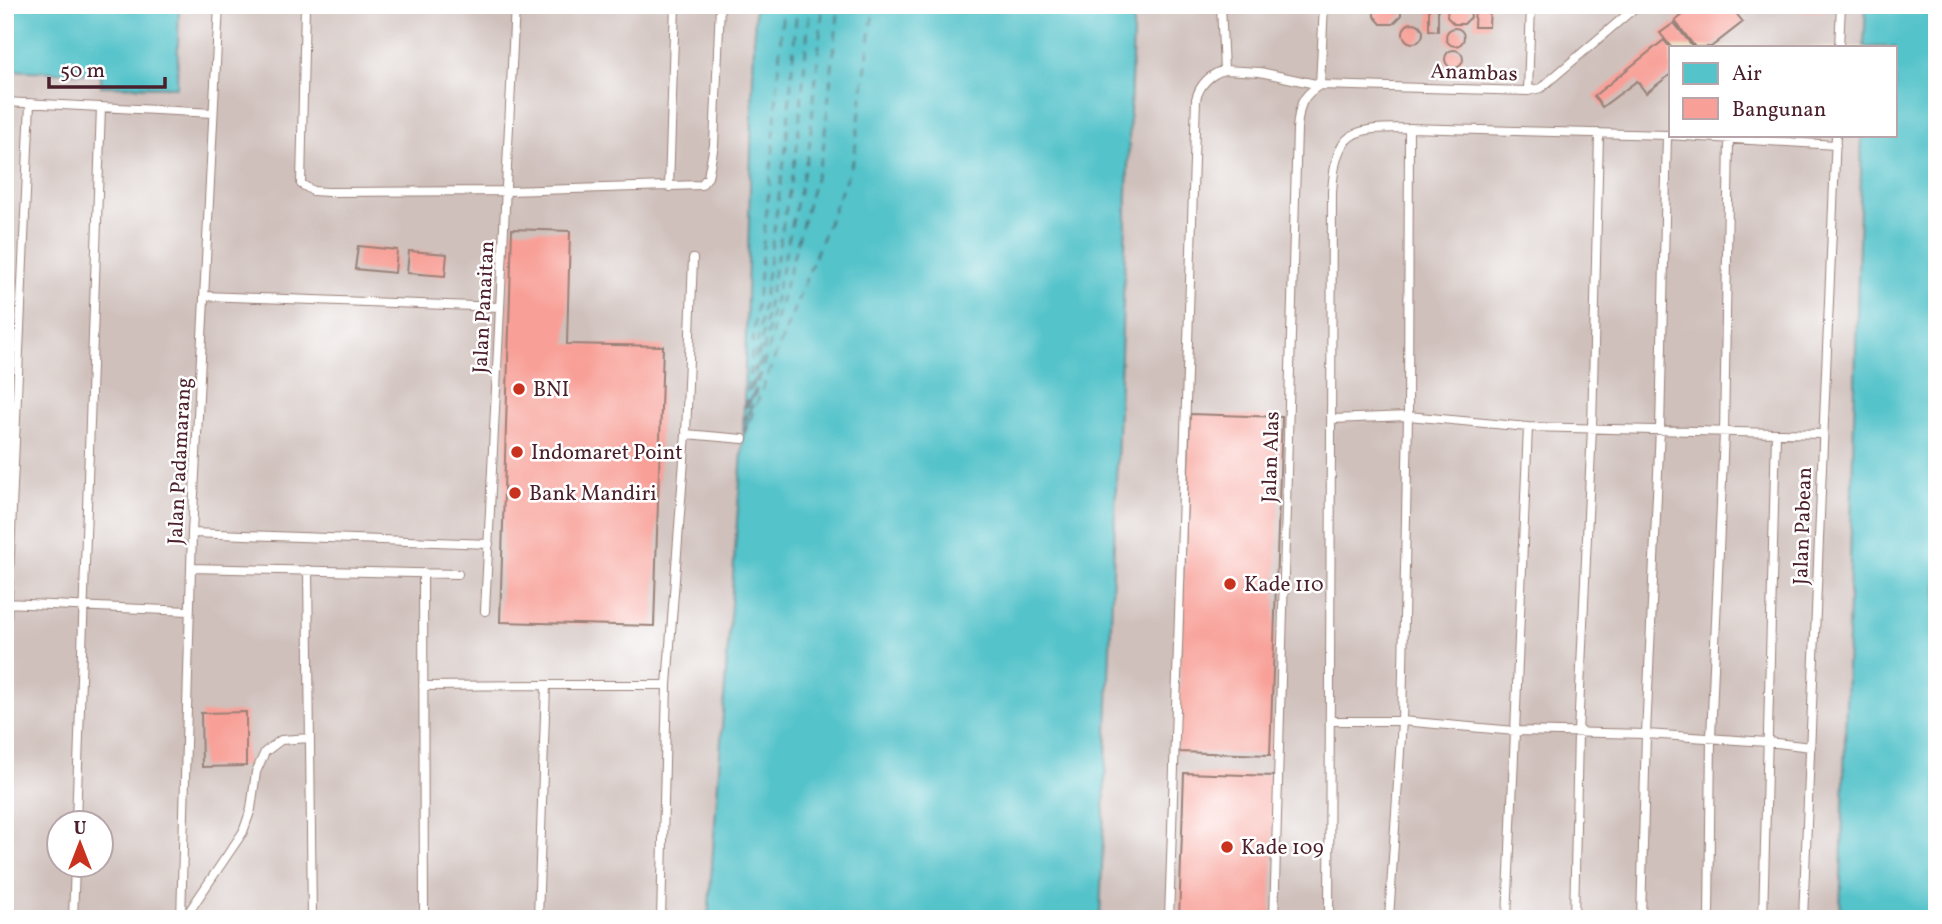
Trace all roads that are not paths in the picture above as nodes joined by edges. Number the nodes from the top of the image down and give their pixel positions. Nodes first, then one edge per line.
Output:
1 (219, 5) edge
2 (305, 5) edge
3 (515, 5) edge
4 (676, 5) edge
5 (720, 5) edge
6 (1221, 5) edge
7 (1324, 5) edge
8 (1531, 5) edge
9 (1638, 5) edge
10 (1841, 5) edge
11 (1839, 46) edge
12 (1224, 70) junction
13 (1320, 85) junction
14 (1528, 91) junction
15 (5, 102) edge
16 (30, 103) junction
17 (101, 107) junction
18 (214, 113) junction
19 (1409, 128) junction
20 (1599, 134) junction
21 (1667, 135) joint
22 (1682, 136) edge
23 (1836, 136) edge
24 (1729, 139) junction
25 (1836, 145) junction
26 (669, 187) junction
27 (508, 191) junction
28 (692, 259) dead end
29 (204, 296) junction
30 (500, 307) junction
31 (1408, 416) junction
32 (1332, 419) junction
33 (1528, 427) junction
34 (1592, 428) junction
35 (1660, 429) junction
36 (686, 433) junction
37 (1724, 433) junction
38 (1776, 433) junction
39 (1822, 434) junction
40 (743, 439) dead end
41 (192, 533) junction
42 (489, 544) junction
43 (191, 568) junction
44 (308, 570) junction
45 (423, 573) junction
46 (458, 575) dead end
47 (7, 603) edge
48 (84, 607) junction
49 (189, 611) junction
50 (485, 611) dead end
51 (5, 666) edge
52 (546, 685) junction
53 (667, 685) junction
54 (423, 686) junction
55 (1331, 721) junction
56 (1402, 721) junction
57 (1515, 731) junction
58 (1578, 733) junction
59 (1646, 734) junction
60 (310, 738) junction
61 (1711, 738) junction
62 (1767, 741) junction
63 (1811, 747) junction
64 (77, 808) edge
65 (74, 878) edge
66 (73, 919) edge
67 (183, 919) edge
68 (312, 919) edge
69 (424, 919) edge
70 (538, 919) edge
71 (661, 919) edge
72 (1169, 919) edge
73 (1274, 919) edge
74 (1329, 919) edge
75 (1389, 919) edge
76 (1507, 919) edge
77 (1574, 919) edge
78 (1641, 919) edge
79 (1709, 919) edge
80 (1763, 919) edge
81 (1803, 919) edge

1 - 18 lane, Jalan Padamarang
2 - 27 lane
3 - 27 lane, Jalan Panaitan
4 - 26 lane
5 - 26 lane
6 - 12 lane
7 - 13 lane
8 - 14 lane
9 - 14 lane, Anambas
10 - 11 lane
12 - 13 lane, Anambas
12 - 72 lane
13 - 14 lane, Anambas
13 - 73 lane, Jalan Alas
15 - 16 lane
16 - 17 lane
16 - 47 lane
17 - 18 lane
17 - 48 lane
18 - 29 lane, Jalan Padamarang
19 - 20 lane
19 - 31 lane
19 - 32 lane
20 - 21 lane
20 - 34 lane
21 - 35 lane
22 - 24 lane
23 - 25 lane, Jalan Pabean
24 - 25 lane
24 - 37 lane
25 - 39 lane, Jalan Pabean
26 - 27 lane
27 - 30 lane, Jalan Panaitan
28 - 36 lane
29 - 30 lane
29 - 41 lane, Jalan Padamarang
30 - 42 lane, Jalan Panaitan
31 - 32 lane
31 - 33 lane
31 - 56 lane
32 - 55 lane
33 - 34 lane
33 - 57 lane
34 - 35 lane
34 - 58 lane
35 - 37 lane
35 - 59 lane
36 - 40 lane
36 - 53 lane
37 - 38 lane
37 - 61 lane
38 - 39 lane
38 - 62 lane
39 - 63 lane, Jalan Pabean
41 - 42 lane
41 - 43 lane, Jalan Padamarang
42 - 50 lane, Jalan Panaitan
43 - 44 lane
43 - 49 lane, Jalan Padamarang
44 - 45 lane
44 - 60 lane
45 - 46 lane
45 - 54 lane
47 - 48 lane
47 - 51 lane
48 - 49 lane
48 - 64 lane
49 - 67 lane, Jalan Padamarang
52 - 53 lane
52 - 54 lane
52 - 70 lane
53 - 71 lane
54 - 69 lane
55 - 56 lane
55 - 74 lane
56 - 57 lane
56 - 75 lane
57 - 58 lane
57 - 76 lane
58 - 59 lane
58 - 77 lane
59 - 61 lane
59 - 78 lane
60 - 67 lane
60 - 68 lane
61 - 62 lane
61 - 79 lane
62 - 63 lane
62 - 80 lane
63 - 81 lane, Jalan Pabean
65 - 66 lane

